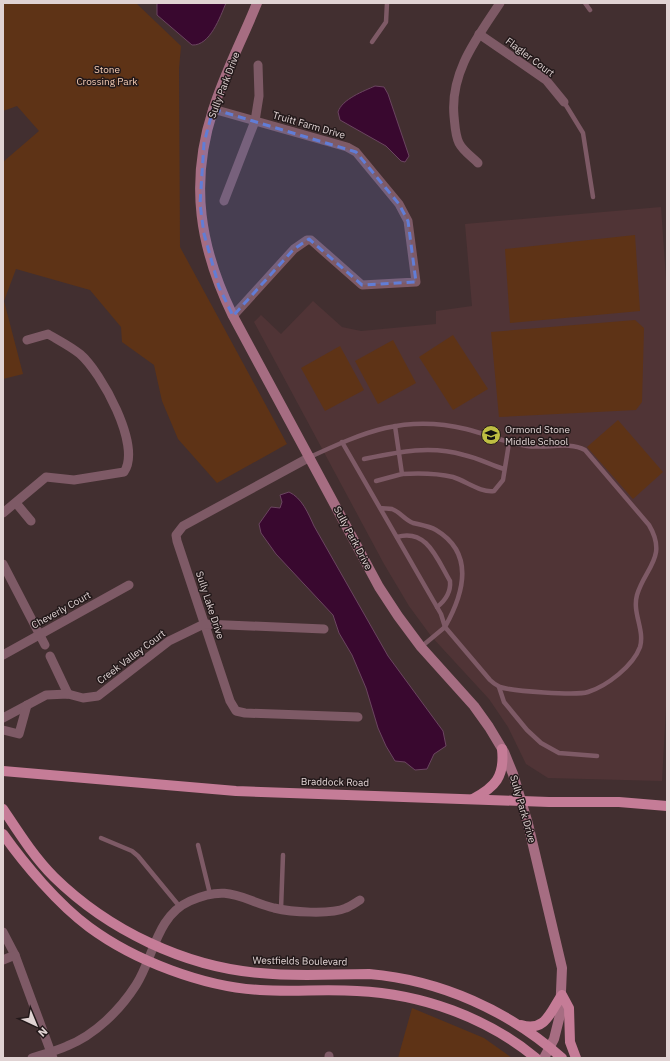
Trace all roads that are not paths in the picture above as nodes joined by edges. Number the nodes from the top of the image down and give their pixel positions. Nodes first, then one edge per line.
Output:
1 (257, 3) edge
2 (387, 3) edge
3 (500, 3) edge
4 (585, 3) edge
5 (590, 10) dead end
6 (479, 34) junction
7 (372, 42) dead end
8 (258, 65) dead end
9 (564, 102) joint
10 (213, 110) junction
11 (255, 121) junction
12 (478, 163) dead end
13 (593, 197) dead end
14 (224, 201) dead end
15 (233, 316) junction
16 (27, 340) dead end
17 (395, 426) junction
18 (342, 442) junction
19 (509, 444) junction
20 (399, 451) junction
21 (310, 457) junction
22 (364, 460) dead end
23 (504, 470) junction
24 (402, 474) junction
25 (376, 481) dead end
26 (16, 503) junction
27 (380, 508) junction
28 (3, 513) edge
29 (32, 522) dead end
30 (397, 537) junction
31 (3, 564) edge
32 (129, 585) dead end
33 (437, 607) junction
34 (204, 624) junction
35 (445, 627) junction
36 (324, 629) dead end
37 (39, 635) junction
38 (45, 646) dead end
39 (421, 647) junction
40 (3, 655) edge
41 (50, 656) dead end
42 (499, 686) junction
43 (68, 694) junction
44 (27, 705) junction
45 (358, 717) dead end
46 (3, 718) edge
47 (3, 730) edge
48 (502, 750) junction
49 (597, 756) dead end
50 (3, 771) edge
51 (473, 799) junction
52 (521, 801) junction
53 (667, 806) edge
54 (3, 809) edge
55 (3, 834) edge
56 (101, 838) dead end
57 (198, 845) dead end
58 (283, 855) dead end
59 (210, 894) junction
60 (360, 900) dead end
61 (180, 907) junction
62 (280, 909) junction
63 (3, 932) edge
64 (154, 944) junction
65 (15, 955) junction
66 (3, 960) edge
67 (147, 961) junction
68 (562, 995) junction
69 (518, 1025) junction
70 (550, 1048) junction
71 (52, 1055) edge
72 (32, 1058) edge
73 (536, 1058) edge
74 (544, 1058) edge
75 (562, 1058) edge
76 (576, 1058) edge

1 - 10 street, Sully Park Drive
2 - 7 lane
3 - 6 street
4 - 5 lane
6 - 9 street, Flagler Court
6 - 12 street
8 - 11 street
9 - 13 lane
10 - 11 street, Truitt Farm Drive
10 - 15 street, Sully Park Drive
11 - 14 street
11 - 15 street, Truitt Farm Drive
15 - 21 street, Sully Park Drive
16 - 26 street
17 - 18 lane
17 - 19 lane
17 - 20 lane
18 - 21 lane
18 - 27 lane
19 - 23 lane
19 - 42 lane
20 - 22 lane
20 - 23 lane
20 - 24 lane
21 - 34 street, Sully Lake Drive
21 - 39 street, Sully Park Drive
23 - 24 lane
24 - 25 lane
26 - 28 street
26 - 29 street
27 - 30 lane
27 - 35 lane
30 - 33 lane
30 - 33 lane
31 - 37 street
32 - 37 street, Cheverly Court
33 - 35 lane
34 - 36 street, Creek Valley Court
34 - 43 street, Creek Valley Court
34 - 45 street, Sully Lake Drive
35 - 39 lane
35 - 42 lane
37 - 38 street
37 - 40 street, Cheverly Court
39 - 48 street, Sully Park Drive
41 - 43 street
42 - 49 lane
43 - 44 street, Creek Valley Court
44 - 46 street, Creek Valley Court
44 - 47 street
48 - 51 main road
48 - 52 street, Sully Park Drive
50 - 51 main road, Braddock Road
51 - 52 main road, Braddock Road
52 - 53 main road, Braddock Road
52 - 68 street, Sully Park Drive
54 - 64 main road, Westfields Boulevard
55 - 67 main road
56 - 61 lane
57 - 59 lane
58 - 62 lane
59 - 61 street
59 - 62 street
60 - 62 street
61 - 64 street
63 - 65 street
64 - 67 street
64 - 69 main road, Westfields Boulevard
65 - 66 street
65 - 71 street
67 - 71 street
67 - 73 main road
68 - 69 main road
68 - 70 street, Sully Park Drive
68 - 76 main road
69 - 70 main road, Westfields Boulevard
70 - 74 street, Sully Park Drive
70 - 75 main road, Westfields Boulevard
71 - 72 street

